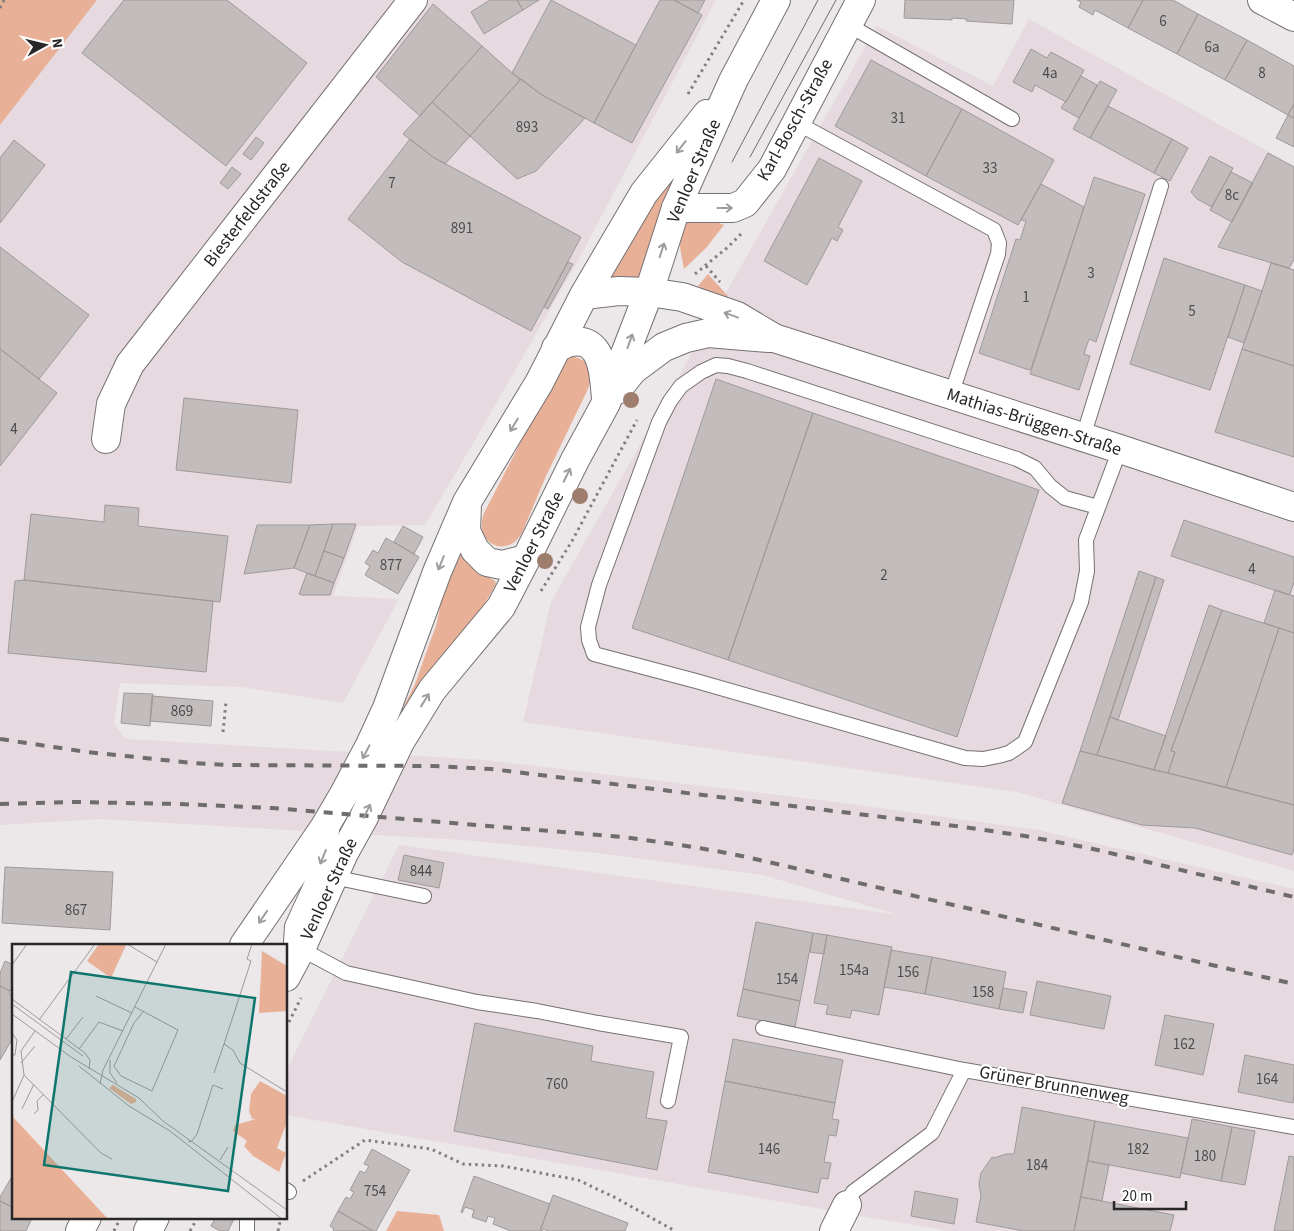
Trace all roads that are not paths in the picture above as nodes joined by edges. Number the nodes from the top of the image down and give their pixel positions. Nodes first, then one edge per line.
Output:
1 (413, 0) edge
2 (776, 0) edge
3 (861, 0) edge
4 (1262, 0) edge
5 (1294, 17) edge
6 (847, 27) junction
7 (732, 81) junction
8 (1012, 119) dead end
9 (796, 123) junction
10 (1161, 186) dead end
11 (676, 208) junction
12 (649, 292) junction
13 (584, 294) junction
14 (774, 338) junction
15 (556, 348) junction
16 (951, 395) junction
17 (606, 403) junction
18 (1083, 437) junction
19 (106, 439) dead end
20 (1120, 449) junction
21 (467, 502) junction
22 (1098, 507) junction
23 (1294, 507) edge
24 (526, 559) junction
25 (344, 794) junction
26 (333, 877) junction
27 (424, 896) dead end
28 (245, 944) edge
29 (310, 955) junction
30 (288, 975) edge
31 (763, 1028) dead end
32 (964, 1070) junction
33 (668, 1101) dead end
34 (1294, 1127) edge
35 (847, 1205) joint
36 (86, 1218) edge
37 (154, 1218) edge
38 (248, 1218) edge
39 (80, 1231) edge
40 (148, 1231) edge
41 (247, 1231) edge
42 (834, 1231) edge

1 - 19 main road, Biesterfeldstraße
2 - 7 main road, Venloer Straße
3 - 6 main road, Karl-Bosch-Straße
4 - 5 main road
6 - 8 lane
6 - 9 main road, Karl-Bosch-Straße
7 - 11 main road, Venloer Straße
7 -> 13 main road, Venloer Straße
11 -> 9 main road, Karl-Bosch-Straße
9 - 16 lane
10 - 18 lane
12 -> 11 main road, Venloer Straße
12 - 13 main road, Mathias-Brüggen-Straße
14 -> 12 main road, Mathias-Brüggen-Straße
17 -> 12 main road, Venloer Straße
13 - 15 main road, Venloer Straße
14 - 16 main road, Mathias-Brüggen-Straße
14 - 17 main road, Mathias-Brüggen-Straße
15 - 17 main road
15 -> 21 main road, Venloer Straße
16 - 18 main road, Mathias-Brüggen-Straße
24 -> 17 main road, Venloer Straße
18 - 20 main road, Mathias-Brüggen-Straße
20 - 22 lane
20 - 23 main road, Mathias-Brüggen-Straße
21 - 24 main road
21 -> 25 main road, Venloer Straße
22 - 22 lane
26 -> 24 main road, Venloer Straße
25 -> 28 main road, Venloer Straße
25 -> 29 lane
26 - 27 lane
26 - 29 main road, Venloer Straße
29 - 30 main road, Venloer Straße
29 - 33 lane
31 - 32 lane
32 - 34 lane, Grüner Brunnenweg
32 - 35 lane, Grüner Brunnenweg
35 - 42 main road, Grüner Brunnenweg
36 - 39 main road
37 - 40 main road
38 - 41 lane

